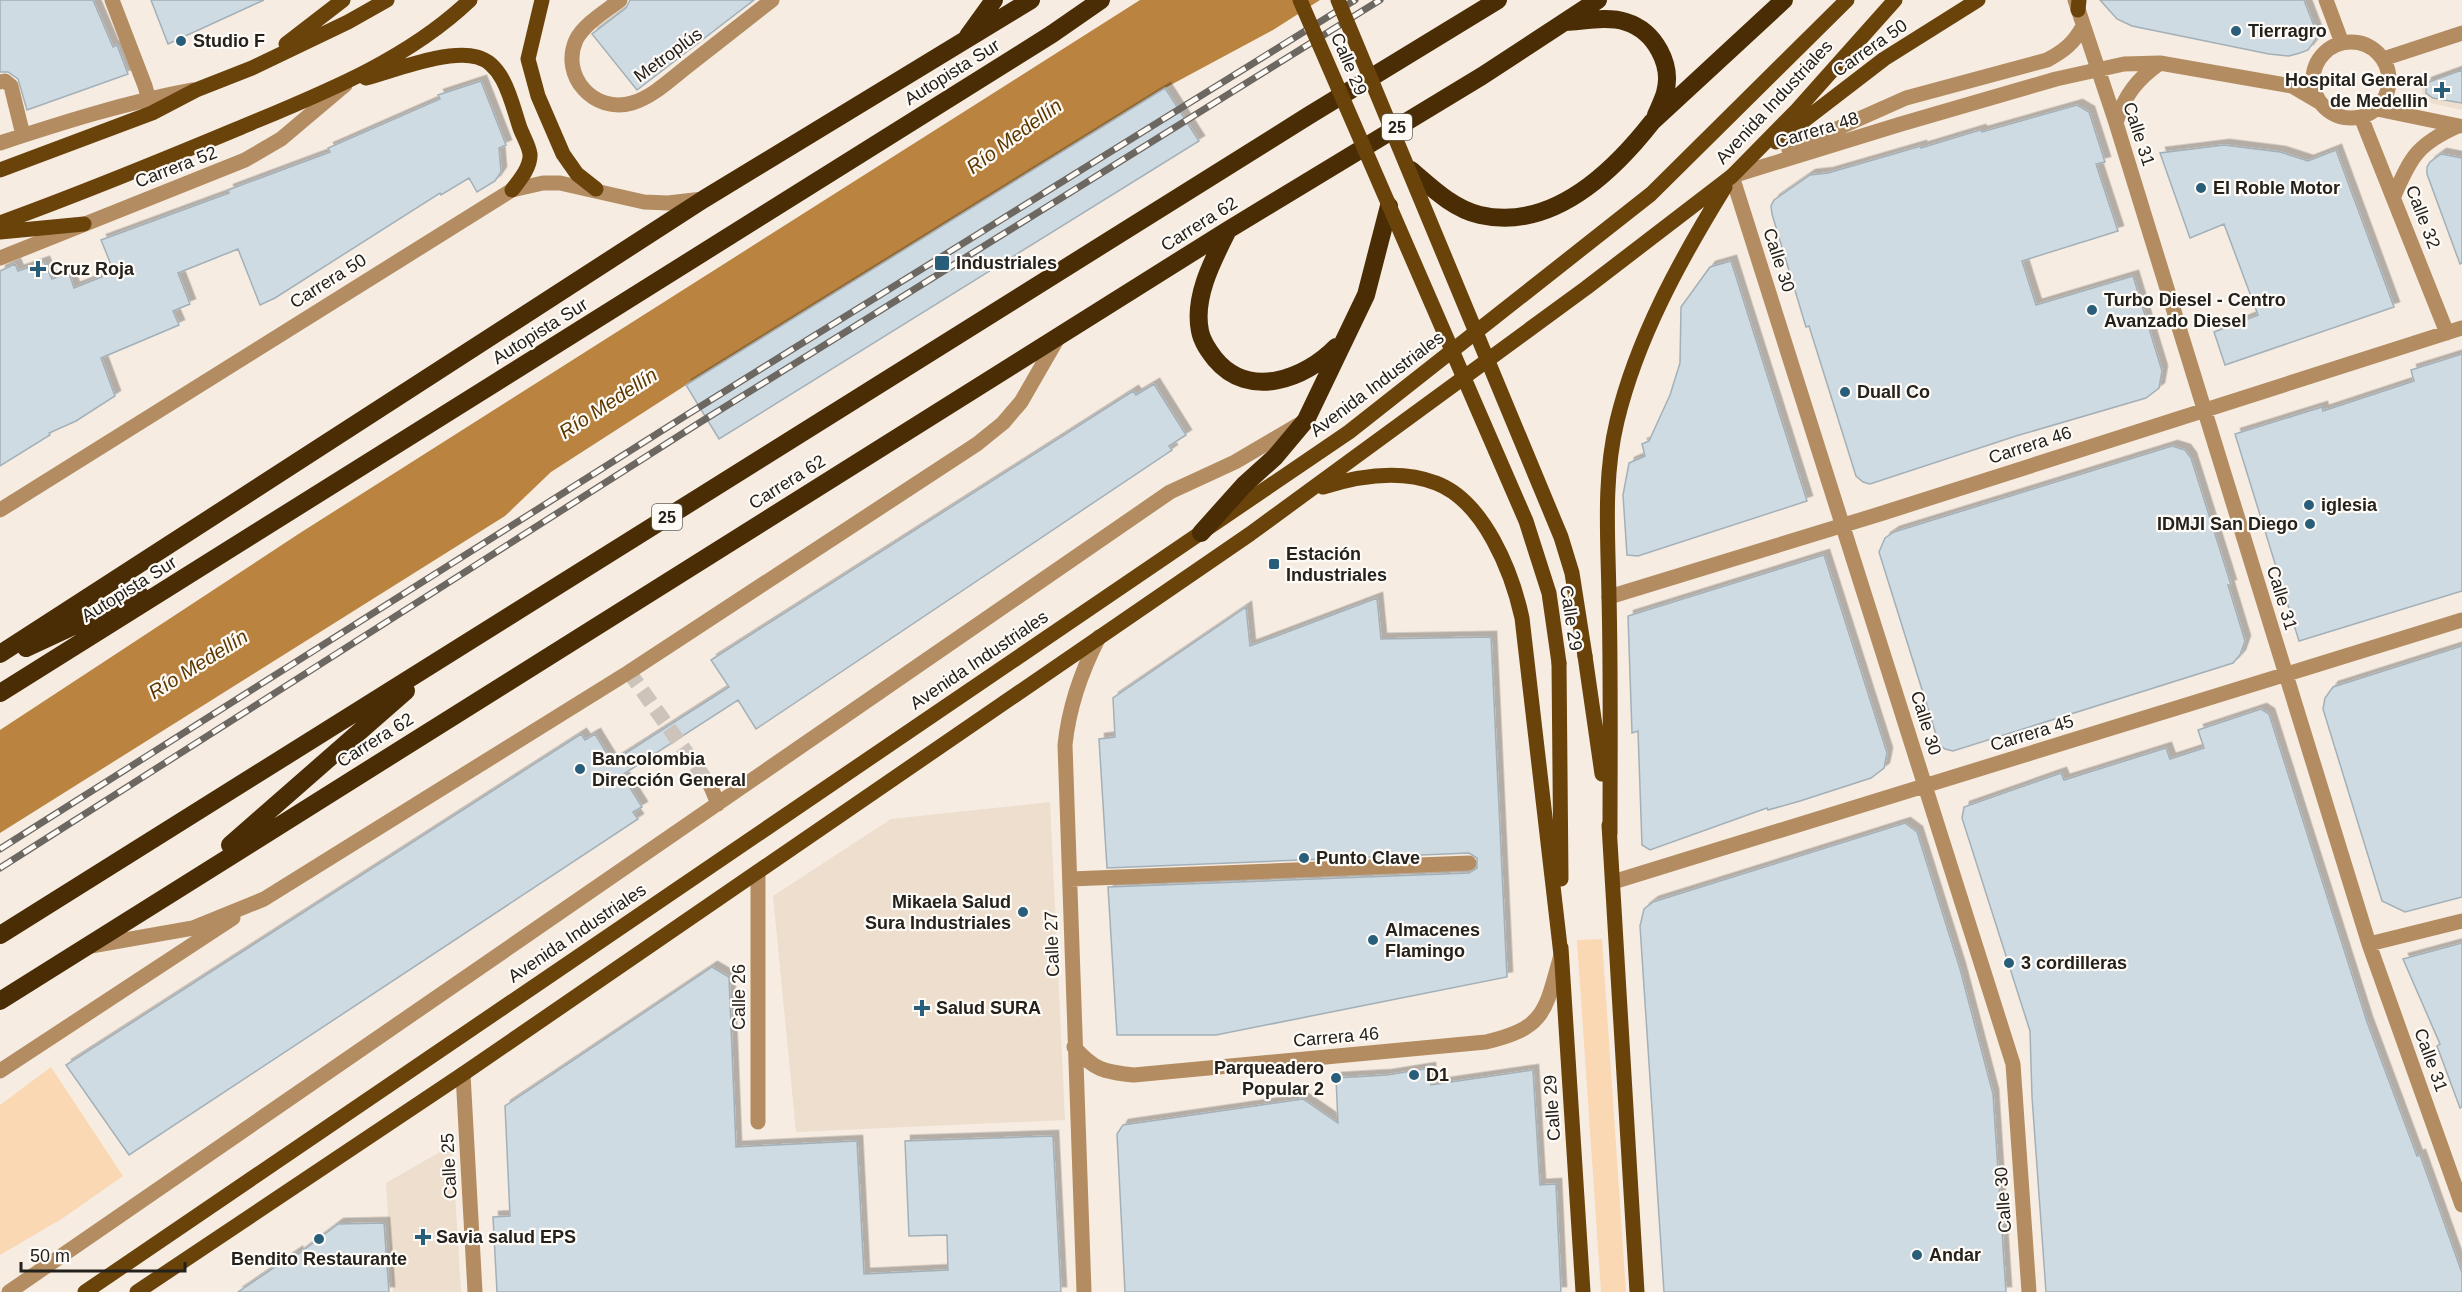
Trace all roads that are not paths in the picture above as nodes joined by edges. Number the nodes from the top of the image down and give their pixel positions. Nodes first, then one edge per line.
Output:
1 (112, 0) edge
2 (343, 0) edge
3 (387, 0) edge
4 (542, 0) edge
5 (620, 0) edge
6 (772, 0) edge
7 (994, 0) edge
8 (1031, 0) edge
9 (1101, 0) edge
10 (1300, 0) edge
11 (1338, 0) edge
12 (1498, 0) edge
13 (1598, 0) edge
14 (1784, 0) edge
15 (1847, 0) edge
16 (1894, 0) edge
17 (1978, 0) edge
18 (2326, 0) edge
19 (468, 3) edge
20 (2077, 3) edge
21 (1565, 22) junction
22 (2083, 26) junction
23 (2462, 33) edge
24 (963, 42) junction
25 (2342, 44) junction
26 (2383, 59) junction
27 (2160, 63) junction
28 (2318, 63) junction
29 (252, 68) junction
30 (2098, 69) junction
31 (0, 82) edge
32 (348, 82) junction
33 (2292, 86) junction
34 (2321, 103) junction
35 (150, 106) junction
36 (2377, 109) junction
37 (2361, 117) junction
38 (1652, 122) junction
39 (2116, 123) junction
40 (2460, 127) edge
41 (23, 135) junction
42 (0, 143) edge
43 (0, 170) edge
44 (1411, 170) junction
45 (1732, 176) junction
46 (596, 189) junction
47 (512, 190) junction
48 (2394, 195) junction
49 (704, 199) junction
50 (1387, 213) junction
51 (0, 223) edge
52 (84, 224) junction
53 (1228, 230) junction
54 (0, 232) edge
55 (0, 258) edge
56 (2462, 328) edge
57 (2446, 333) junction
58 (1059, 336) junction
59 (1344, 340) junction
60 (2204, 411) junction
61 (1306, 420) junction
62 (1309, 492) junction
63 (0, 510) edge
64 (1842, 525) junction
65 (1201, 532) junction
66 (215, 560) junction
67 (1609, 597) junction
68 (2462, 620) edge
69 (1099, 637) junction
70 (0, 654) edge
71 (448, 654) junction
72 (0, 660) edge
73 (2285, 675) junction
74 (0, 693) edge
75 (1925, 786) junction
76 (711, 787) tunnel mouth
77 (718, 804) junction
78 (1610, 834) junction
79 (1469, 863) dead end
80 (758, 872) junction
81 (1070, 879) junction
82 (189, 882) junction
83 (1613, 882) junction
84 (264, 899) junction
85 (2462, 921) edge
86 (0, 935) edge
87 (2369, 944) junction
88 (88, 947) junction
89 (1561, 955) junction
90 (0, 1001) edge
91 (1074, 1047) junction
92 (0, 1071) edge
93 (464, 1074) junction
94 (758, 1122) dead end
95 (2462, 1205) edge
96 (9, 1292) edge
97 (85, 1292) edge
98 (137, 1292) edge
99 (475, 1292) edge
100 (1084, 1292) edge
101 (1583, 1292) edge
102 (1637, 1292) edge
103 (2029, 1292) edge

1 - 35 street
2 - 29 main road
3 - 29 main road
4 - 46 main road
5 - 6 street, Metroplús
7 - 24 highway
8 - 24 highway, Autopista Sur
9 - 66 highway, Autopista Sur
10 - 50 main road, Calle 29, bridge
11 - 44 main road, Calle 29, bridge
12 - 71 highway, Carrera 62 / 25
13 - 21 highway, Carrera 62 / 25
14 - 38 highway
15 - 65 main road, Avenida Industriales
16 - 45 main road, Avenida Industriales
17 - 45 main road, Carrera 50
18 - 25 street
19 - 32 main road, Carrera 52
20 - 22 street, Calle 31
21 - 38 highway
21 - 53 highway, Carrera 62 / 25
22 - 30 street, Calle 31
22 - 45 street, Carrera 48
23 - 26 street
24 - 49 highway, Autopista Sur
25 - 26 street
25 - 28 street
26 - 36 street
27 - 30 street, Carrera 48
27 - 33 street, Carrera 48
27 - 39 street
28 - 33 street
28 - 34 street
29 - 35 main road
30 - 39 street, Calle 31
30 - 45 street, Carrera 48
31 - 41 street
32 - 47 main road
32 - 51 main road, Carrera 52
32 - 52 street, Carrera 52
33 - 34 street, Carrera 48
34 - 37 street
35 - 41 street
35 - 43 main road
36 - 37 street
36 - 40 street
37 - 48 street, Calle 32
38 - 44 highway
39 - 60 street, Calle 31
40 - 48 street
41 - 42 street
44 - 78 main road, Calle 29, bridge
45 - 62 main road, Avenida Industriales
45 - 64 street, Calle 30
45 - 67 main road
46 - 47 street, Carrera 50
46 - 49 street, Carrera 50
47 - 63 street, Carrera 50
48 - 57 street, Calle 32
49 - 70 highway, Autopista Sur
50 - 59 highway
50 - 89 main road, Calle 29, bridge
52 - 54 main road
52 - 55 street, Carrera 52
53 - 58 highway, Carrera 62 / 25
53 - 59 highway
56 - 57 street, Carrera 46
57 - 60 street, Carrera 46
58 - 82 highway, Carrera 62 / 25
58 - 84 street
59 - 61 highway
60 - 64 street, Carrera 46
60 - 73 street, Calle 31
61 - 65 highway
61 - 77 street
62 - 69 main road, Avenida Industriales
62 - 89 main road
64 - 67 street, Carrera 46
64 - 75 street, Calle 30
65 - 97 main road, Avenida Industriales
66 - 72 highway
66 - 74 highway, Autopista Sur
67 - 78 main road
68 - 73 street, Carrera 45
69 - 80 main road, Avenida Industriales
69 - 81 street, Calle 27
71 - 82 highway
71 - 86 highway, Carrera 62 / 25
73 - 75 street, Carrera 45
73 - 87 street, Calle 31
75 - 83 street, Carrera 45
75 - 103 street, Calle 30
76 - 77 street
77 - 96 street
78 - 83 main road, Calle 29
79 - 81 street
80 - 93 main road, Avenida Industriales
80 - 94 street, Calle 26
81 - 91 street, Calle 27
82 - 88 highway, Carrera 62 / 25
83 - 102 main road, Calle 29
84 - 88 street
84 - 92 street
85 - 87 street
87 - 95 street, Calle 31
88 - 90 highway, Carrera 62 / 25
89 - 91 street, Carrera 46
89 - 101 main road, Calle 29
91 - 100 street, Calle 27
93 - 98 main road, Avenida Industriales
93 - 99 street, Calle 25

